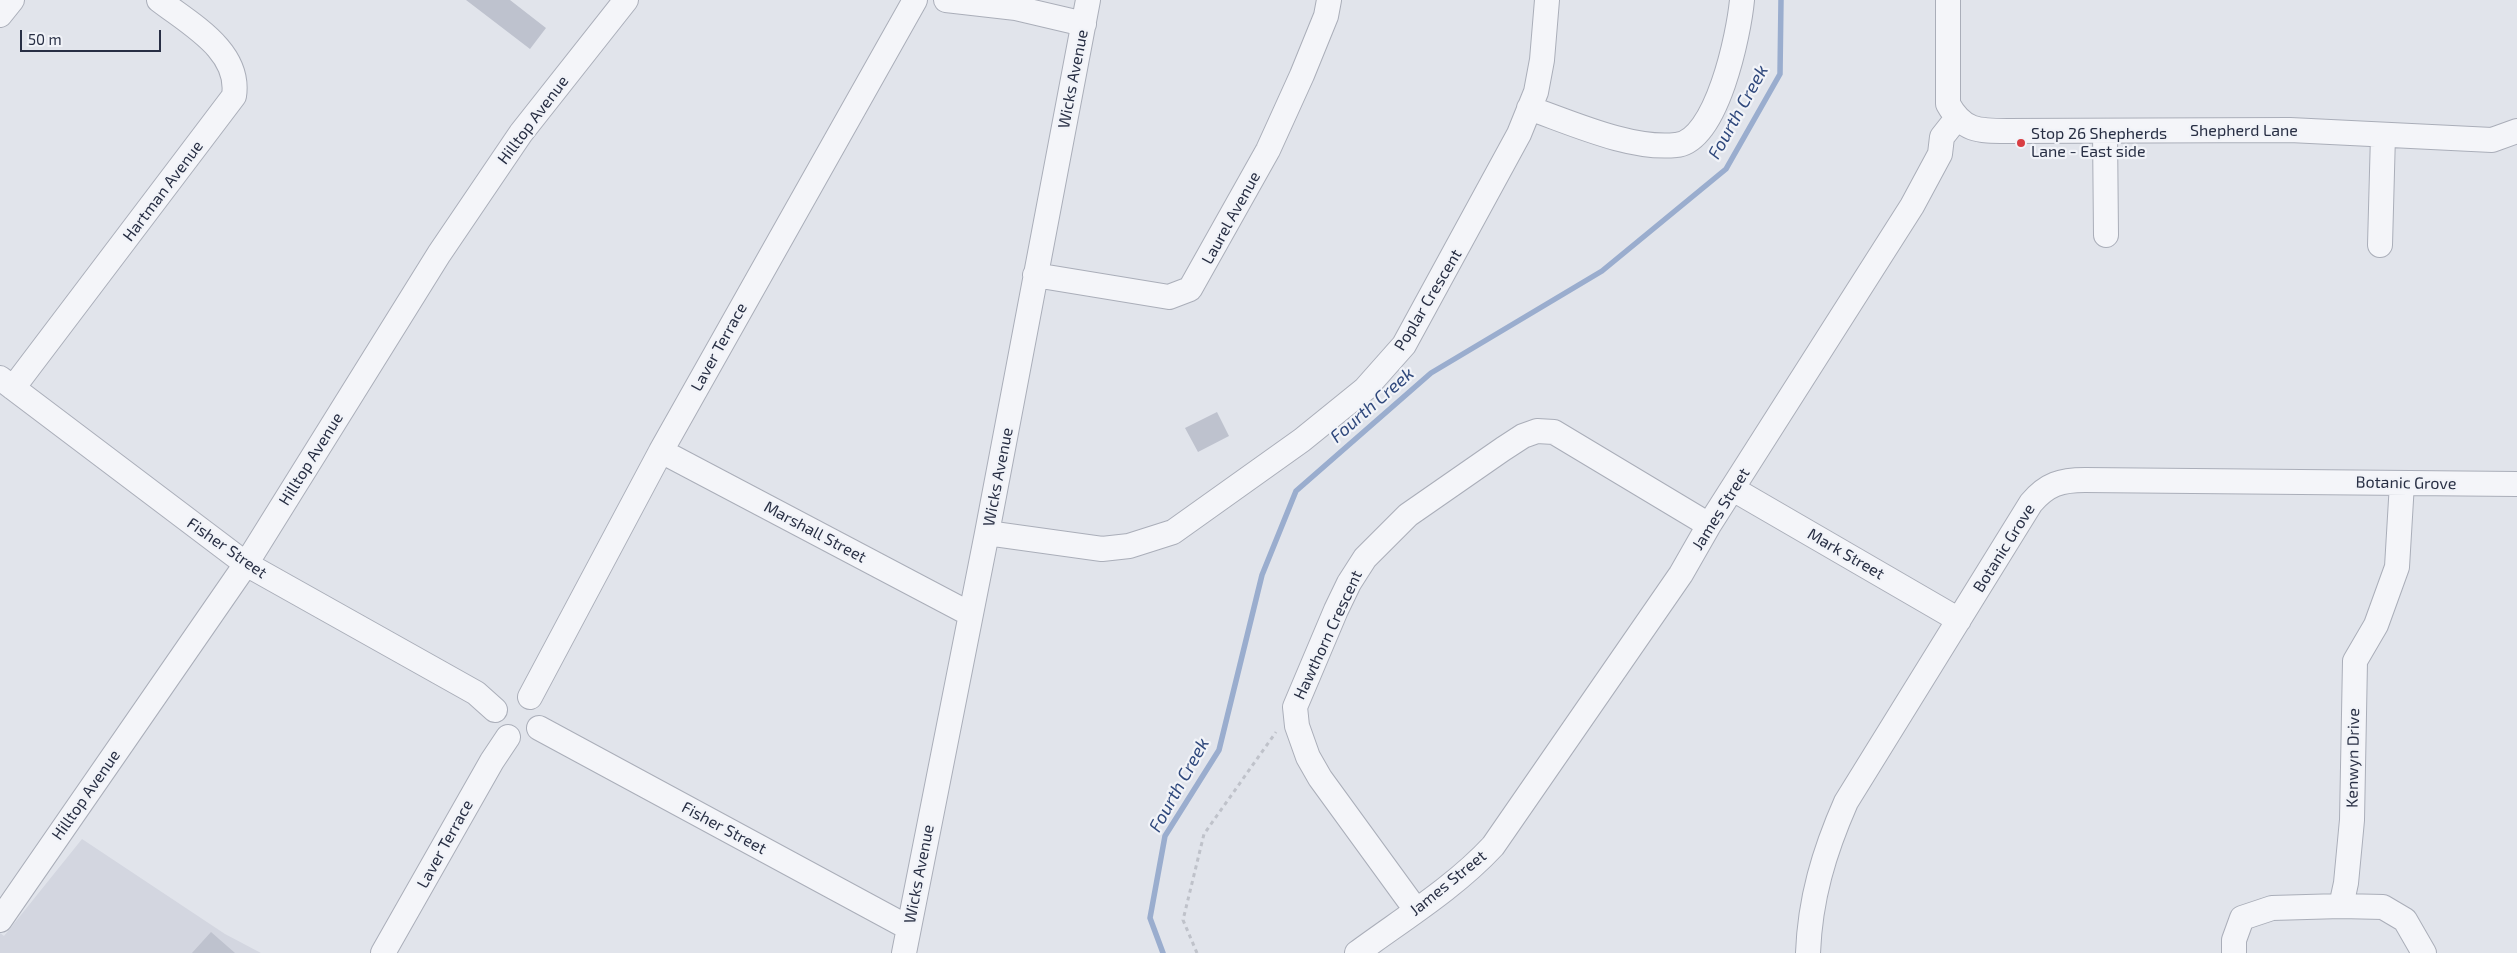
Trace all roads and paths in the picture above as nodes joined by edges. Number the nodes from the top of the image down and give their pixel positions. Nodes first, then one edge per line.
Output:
1 (12, 0) edge
2 (159, 0) edge
3 (626, 0) edge
4 (915, 0) edge
5 (946, 0) edge
6 (1088, 0) edge
7 (1329, 0) edge
8 (1547, 0) edge
9 (1742, 0) edge
10 (1948, 0) edge
11 (0, 15) edge
12 (1084, 24) junction
13 (1529, 108) junction
14 (1957, 118) junction
15 (2105, 131) junction
16 (2517, 131) edge
17 (2384, 135) junction
18 (2106, 235) dead end
19 (2380, 245) dead end
20 (1035, 276) junction
21 (6, 383) edge
22 (660, 451) junction
23 (2402, 483) junction
24 (2517, 484) edge
25 (1733, 489) junction
26 (1709, 524) junction
27 (987, 533) junction
28 (246, 564) junction
29 (970, 614) junction
30 (1959, 620) junction
31 (530, 696) junction
32 (1295, 706) junction
33 (495, 710) junction
34 (538, 728) junction
35 (508, 737) junction
36 (2341, 906) junction
37 (1416, 910) junction
38 (0, 920) edge
39 (909, 928) junction
40 (383, 953) edge
41 (904, 953) edge
42 (1197, 953) edge
43 (1357, 953) edge
44 (1808, 953) edge
45 (2234, 953) edge
46 (2424, 953) edge

1 - 11 street
2 - 21 street, Hartman Avenue
3 - 28 street, Hilltop Avenue
4 - 22 street, Laver Terrace
5 - 12 street
6 - 12 street, Wicks Avenue
7 - 20 street, Laurel Avenue
8 - 13 street, Poplar Crescent
9 - 13 street
10 - 14 street
12 - 20 street, Wicks Avenue
13 - 27 street, Poplar Crescent
14 - 15 street, Shepherd Lane
14 - 25 street, James Street
15 - 17 street, Shepherd Lane
15 - 18 street
16 - 17 street, Shepherd Lane
17 - 19 street
20 - 27 street, Wicks Avenue
21 - 28 street, Fisher Street
22 - 29 street, Marshall Street
22 - 31 street, Laver Terrace
23 - 24 street, Botanic Grove
23 - 30 street, Botanic Grove
23 - 36 street, Kenwyn Drive
25 - 26 street, James Street
25 - 30 street, Mark Street
26 - 32 street, Hawthorn Crescent
26 - 37 street, James Street
27 - 29 street, Wicks Avenue
28 - 33 street, Fisher Street
28 - 38 street, Hilltop Avenue
29 - 39 street, Wicks Avenue
30 - 44 street, Botanic Grove
31 - 33 street
31 - 34 street
32 - 37 street, Hawthorn Crescent
32 - 42 path
33 - 35 street
34 - 35 street
34 - 39 street, Fisher Street
35 - 40 street, Laver Terrace
36 - 45 street
36 - 46 street
37 - 43 street, James Street
39 - 41 street, Wicks Avenue

